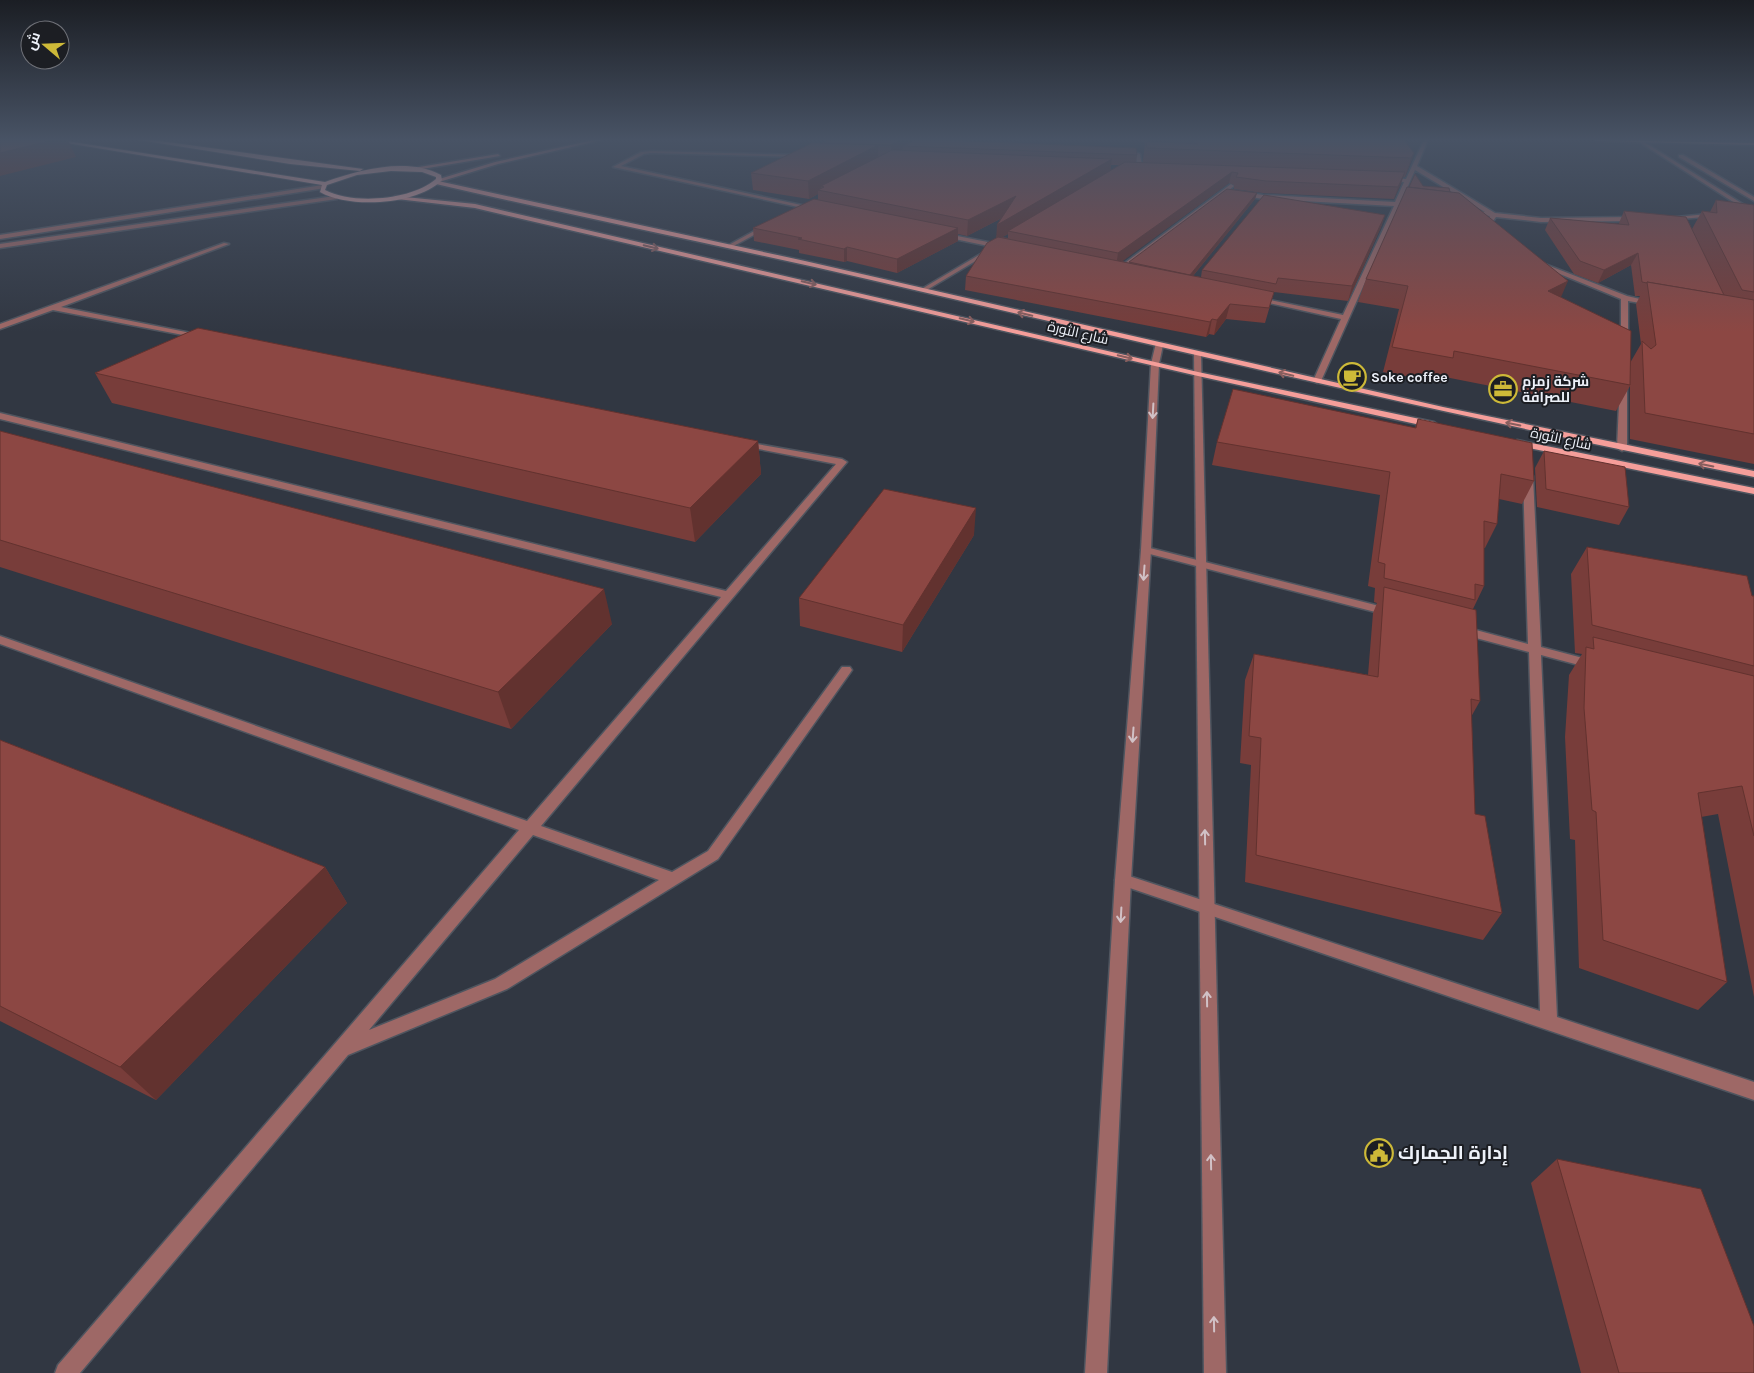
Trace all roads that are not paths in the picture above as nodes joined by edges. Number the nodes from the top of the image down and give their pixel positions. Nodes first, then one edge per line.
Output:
1 (207, 204) edge
2 (293, 204) edge
3 (458, 204) edge
4 (536, 204) edge
5 (795, 204) edge
6 (808, 204) edge
7 (1207, 204) edge
8 (1264, 204) edge
9 (1397, 204) edge
10 (1405, 204) edge
11 (1476, 204) edge
12 (1740, 204) edge
13 (1268, 205) edge
14 (804, 206) junction
15 (1426, 207) edge
16 (823, 210) edge
17 (796, 211) edge
18 (1464, 211) edge
19 (1735, 212) edge
20 (1753, 212) edge
21 (1494, 215) junction
22 (1722, 216) edge
23 (1643, 218) edge
24 (1661, 218) edge
25 (1680, 218) junction
26 (779, 220) edge
27 (1378, 224) edge
28 (1388, 225) junction
29 (1684, 226) edge
30 (930, 232) edge
31 (0, 236) edge
32 (1487, 236) edge
33 (226, 244) dead end
34 (1006, 245) edge
35 (0, 246) edge
36 (998, 246) junction
37 (728, 247) junction
38 (1536, 262) edge
39 (1108, 269) edge
40 (1117, 271) junction
41 (1126, 273) edge
42 (923, 290) junction
43 (1249, 298) edge
44 (1625, 298) junction
45 (1661, 304) edge
46 (54, 308) junction
47 (1346, 318) junction
48 (0, 327) edge
49 (210, 338) edge
50 (1159, 345) junction
51 (1197, 354) junction
52 (1624, 356) edge
53 (1155, 364) junction
54 (1198, 374) junction
55 (1624, 374) edge
56 (1317, 381) junction
57 (0, 416) edge
58 (1440, 426) edge
59 (735, 441) edge
60 (1507, 441) edge
61 (1622, 448) junction
62 (1527, 455) junction
63 (1754, 474) edge
64 (1754, 491) edge
65 (1146, 550) junction
66 (1202, 563) junction
67 (728, 595) junction
68 (1400, 615) edge
69 (1448, 627) edge
70 (0, 640) edge
71 (1533, 649) junction
72 (1610, 668) edge
73 (846, 670) dead end
74 (530, 828) junction
75 (674, 879) junction
76 (1123, 880) junction
77 (1206, 908) junction
78 (1549, 1023) junction
79 (341, 1050) junction
80 (1754, 1091) edge
81 (66, 1373) edge
82 (1096, 1373) edge
83 (1215, 1373) edge

1 - 31 street
2 - 35 street
3 -> 53 main road, شارع الثورة
4 - 37 main road, شارع الثورة
5 - 14 street
6 - 14 street
7 - 40 street
8 - 13 street
9 - 28 street
10 - 15 street
11 - 21 street
12 - 20 street
14 - 16 street
14 - 17 street
18 - 21 street
19 - 20 street
21 - 23 street
21 - 32 street
22 - 25 street
24 - 25 street
25 - 29 street
26 - 37 street
27 - 28 street
28 - 47 street
30 - 36 street
33 - 46 street
34 - 36 street
36 - 42 street
37 - 42 main road, شارع الثورة
38 - 44 street
39 - 40 street
40 - 41 street
50 -> 42 main road, شارع الثورة
43 - 47 street
44 - 45 street
44 - 52 street
46 - 48 street
46 - 49 street
47 - 56 street
50 - 51 main road, شارع الثورة
50 - 53 street
51 - 54 street
56 -> 51 main road, شارع الثورة
53 - 54 main road, شارع الثورة
53 -> 65 street
54 - 58 main road, شارع الثورة
54 - 66 street
55 - 61 street
61 -> 56 main road, شارع الثورة
57 - 67 street
59 - 67 street
60 - 62 main road, شارع الثورة
63 -> 61 main road, شارع الثورة
62 - 64 main road, شارع الثورة
62 - 71 street
65 - 66 street
65 -> 76 street
66 - 68 street
77 -> 66 street
67 - 74 street
69 - 71 street
70 - 74 street
71 - 72 street
71 - 78 street
73 - 75 street
74 - 75 street
74 - 79 street
75 - 79 street
76 - 77 street
76 -> 82 street
77 - 78 street
83 -> 77 street
78 - 80 street
79 - 81 street

